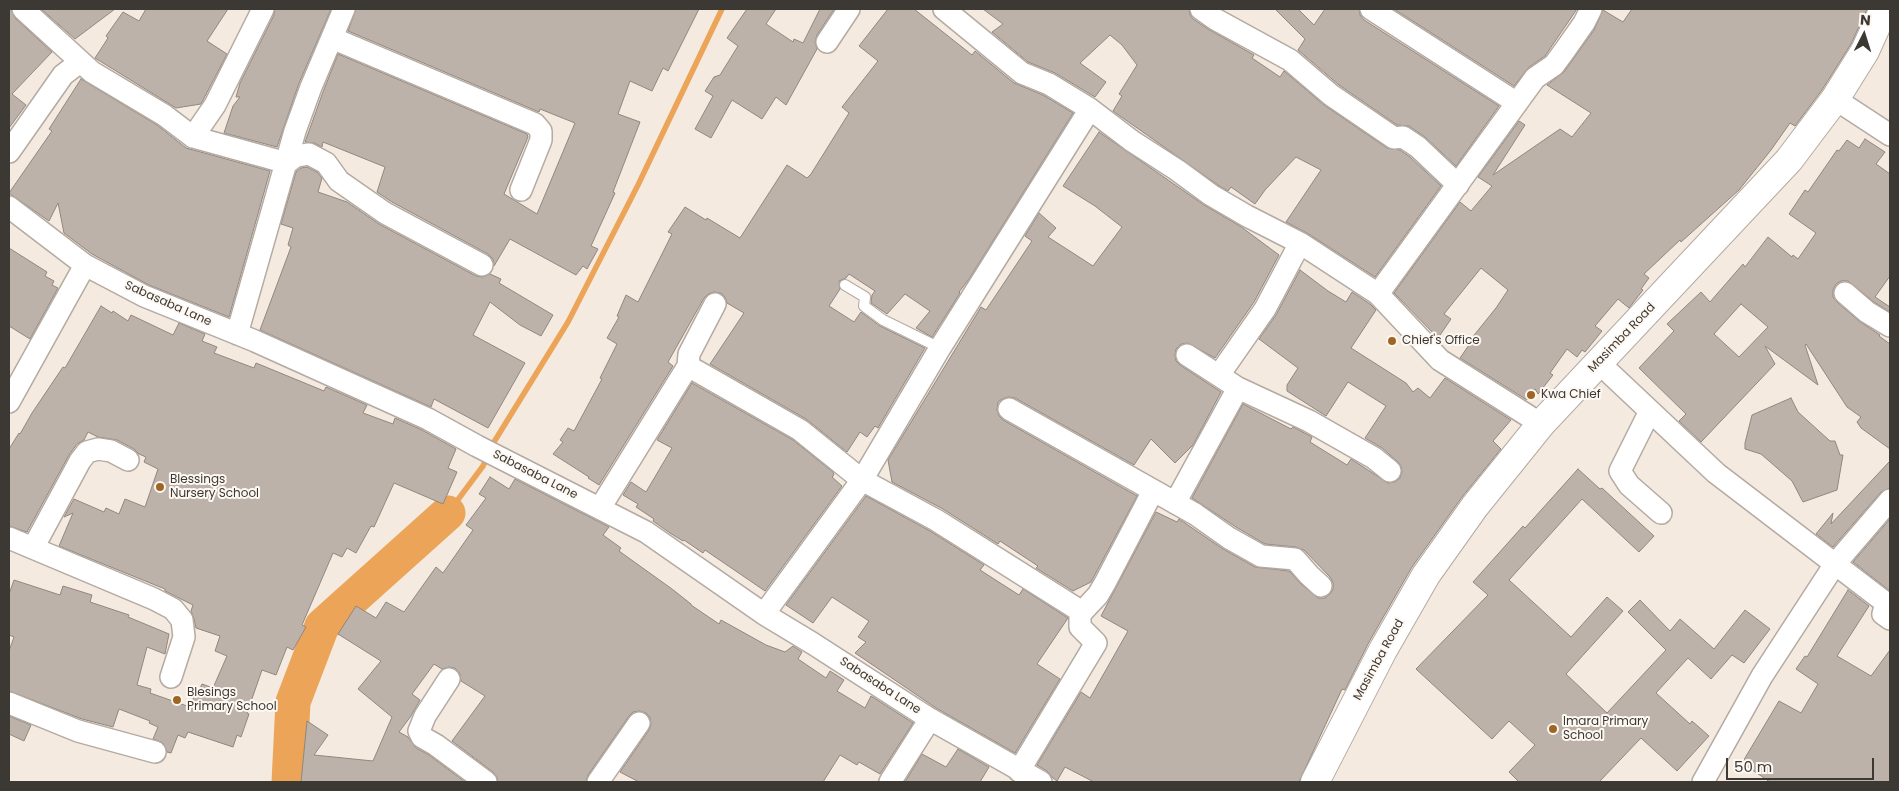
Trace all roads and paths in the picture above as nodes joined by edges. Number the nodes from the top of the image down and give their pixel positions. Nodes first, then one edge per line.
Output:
1 (23, 9) edge
2 (263, 9) edge
3 (344, 9) edge
4 (849, 9) edge
5 (944, 9) edge
6 (1201, 9) edge
7 (1371, 9) edge
8 (1591, 9) edge
9 (1884, 9) edge
10 (332, 38) junction
11 (827, 42) dead end
12 (80, 62) junction
13 (1835, 99) junction
14 (1517, 103) junction
15 (1090, 109) junction
16 (1890, 135) edge
17 (193, 138) junction
18 (9, 152) edge
19 (287, 163) junction
20 (1458, 185) junction
21 (521, 190) dead end
22 (9, 207) edge
23 (1300, 242) junction
24 (85, 265) junction
25 (482, 265) dead end
26 (845, 284) dead end
27 (1846, 292) dead end
28 (1378, 294) junction
29 (715, 304) dead end
30 (1890, 326) edge
31 (237, 334) junction
32 (940, 348) junction
33 (1187, 355) dead end
34 (1598, 362) junction
35 (688, 366) junction
36 (1219, 375) junction
37 (1238, 388) junction
38 (9, 402) edge
39 (1010, 409) dead end
40 (1650, 410) junction
41 (1542, 424) junction
42 (128, 460) dead end
43 (1390, 471) dead end
44 (862, 480) junction
45 (1153, 491) junction
46 (1890, 500) edge
47 (1175, 503) junction
48 (600, 508) junction
49 (1661, 513) dead end
50 (9, 538) edge
51 (33, 548) junction
52 (1835, 564) junction
53 (1321, 586) dead end
54 (1082, 612) junction
55 (764, 614) junction
56 (1890, 619) edge
57 (171, 677) dead end
58 (449, 679) dead end
59 (9, 703) edge
60 (930, 719) junction
61 (639, 723) dead end
62 (155, 752) dead end
63 (1019, 771) junction
64 (486, 782) edge
65 (598, 782) edge
66 (890, 782) edge
67 (1041, 782) edge
68 (1315, 782) edge
69 (1703, 782) edge

1 - 12 street
2 - 17 street
3 - 10 street
4 - 11 street
5 - 15 street
6 - 20 street
7 - 14 street
8 - 14 street
9 - 13 street, Masimba Road
10 - 19 street
10 - 21 street
12 - 17 street
12 - 18 street
13 - 16 street
13 - 34 street, Masimba Road
14 - 20 street
15 - 23 street
15 - 32 street
17 - 19 street
19 - 25 street
19 - 31 street
20 - 28 street
22 - 24 street, Sabasaba Lane
23 - 28 street
23 - 36 street
24 - 31 street, Sabasaba Lane
24 - 38 street
26 - 32 lane
27 - 30 street
28 - 41 street
29 - 35 street
31 - 48 street, Sabasaba Lane
32 - 44 street
33 - 36 street
34 - 40 street
34 - 41 street, Masimba Road
35 - 44 street
35 - 48 street
36 - 37 street
37 - 43 street
37 - 47 street
39 - 45 street
40 - 49 street
40 - 52 street
41 - 68 street, Masimba Road
42 - 51 street
44 - 54 street
44 - 55 street
45 - 47 street
45 - 54 street
46 - 52 street
47 - 53 street
48 - 55 street, Sabasaba Lane
50 - 51 street
51 - 57 street
52 - 56 street
52 - 69 street
54 - 63 street
55 - 60 street, Sabasaba Lane
58 - 64 street
59 - 62 street
60 - 63 street, Sabasaba Lane
60 - 66 street
61 - 65 street
63 - 67 street, Sabasaba Lane

